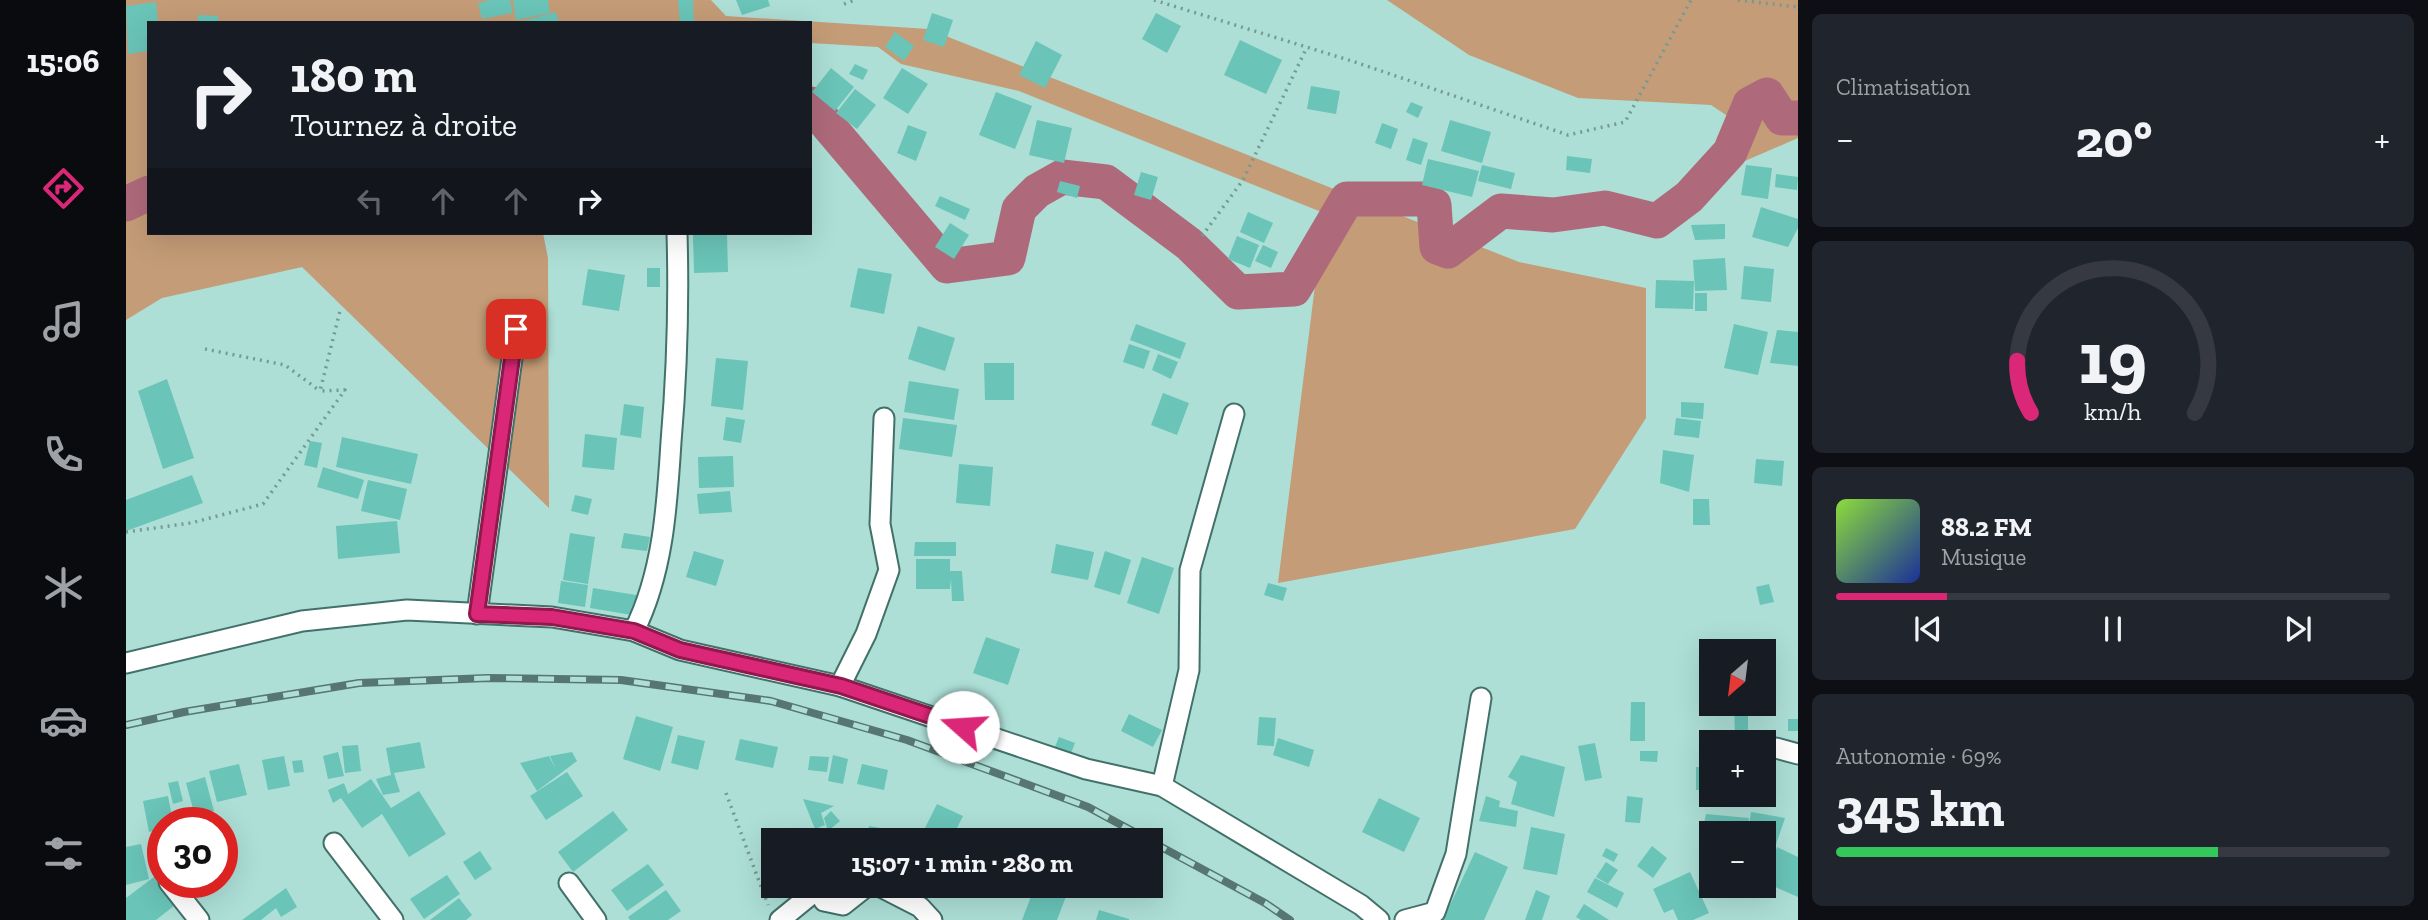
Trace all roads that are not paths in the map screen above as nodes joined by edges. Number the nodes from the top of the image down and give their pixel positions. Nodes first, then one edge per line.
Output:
1 (677, 235) edge
2 (516, 329) dead end
3 (1234, 414) dead end
4 (884, 418) dead end
5 (477, 614) junction
6 (634, 631) junction
7 (126, 663) edge
8 (841, 686) junction
9 (1481, 698) dead end
10 (1776, 748) dead end
11 (1798, 754) edge
12 (1162, 786) junction
13 (334, 844) dead end
14 (569, 883) dead end
15 (182, 898) edge
16 (801, 898) edge
17 (823, 898) edge
18 (852, 898) edge
19 (904, 898) edge
20 (775, 914) edge
21 (199, 920) edge
22 (393, 920) edge
23 (596, 920) edge
24 (932, 920) edge
25 (1379, 920) edge
26 (1405, 920) edge

1 - 6 street
2 - 5 street
3 - 12 street
4 - 8 street
5 - 6 street
5 - 7 street
6 - 8 street
8 - 12 street
9 - 26 street
10 - 11 street
12 - 25 street
13 - 22 street
14 - 23 street
15 - 21 street
16 - 20 street
17 - 18 street
19 - 24 street

